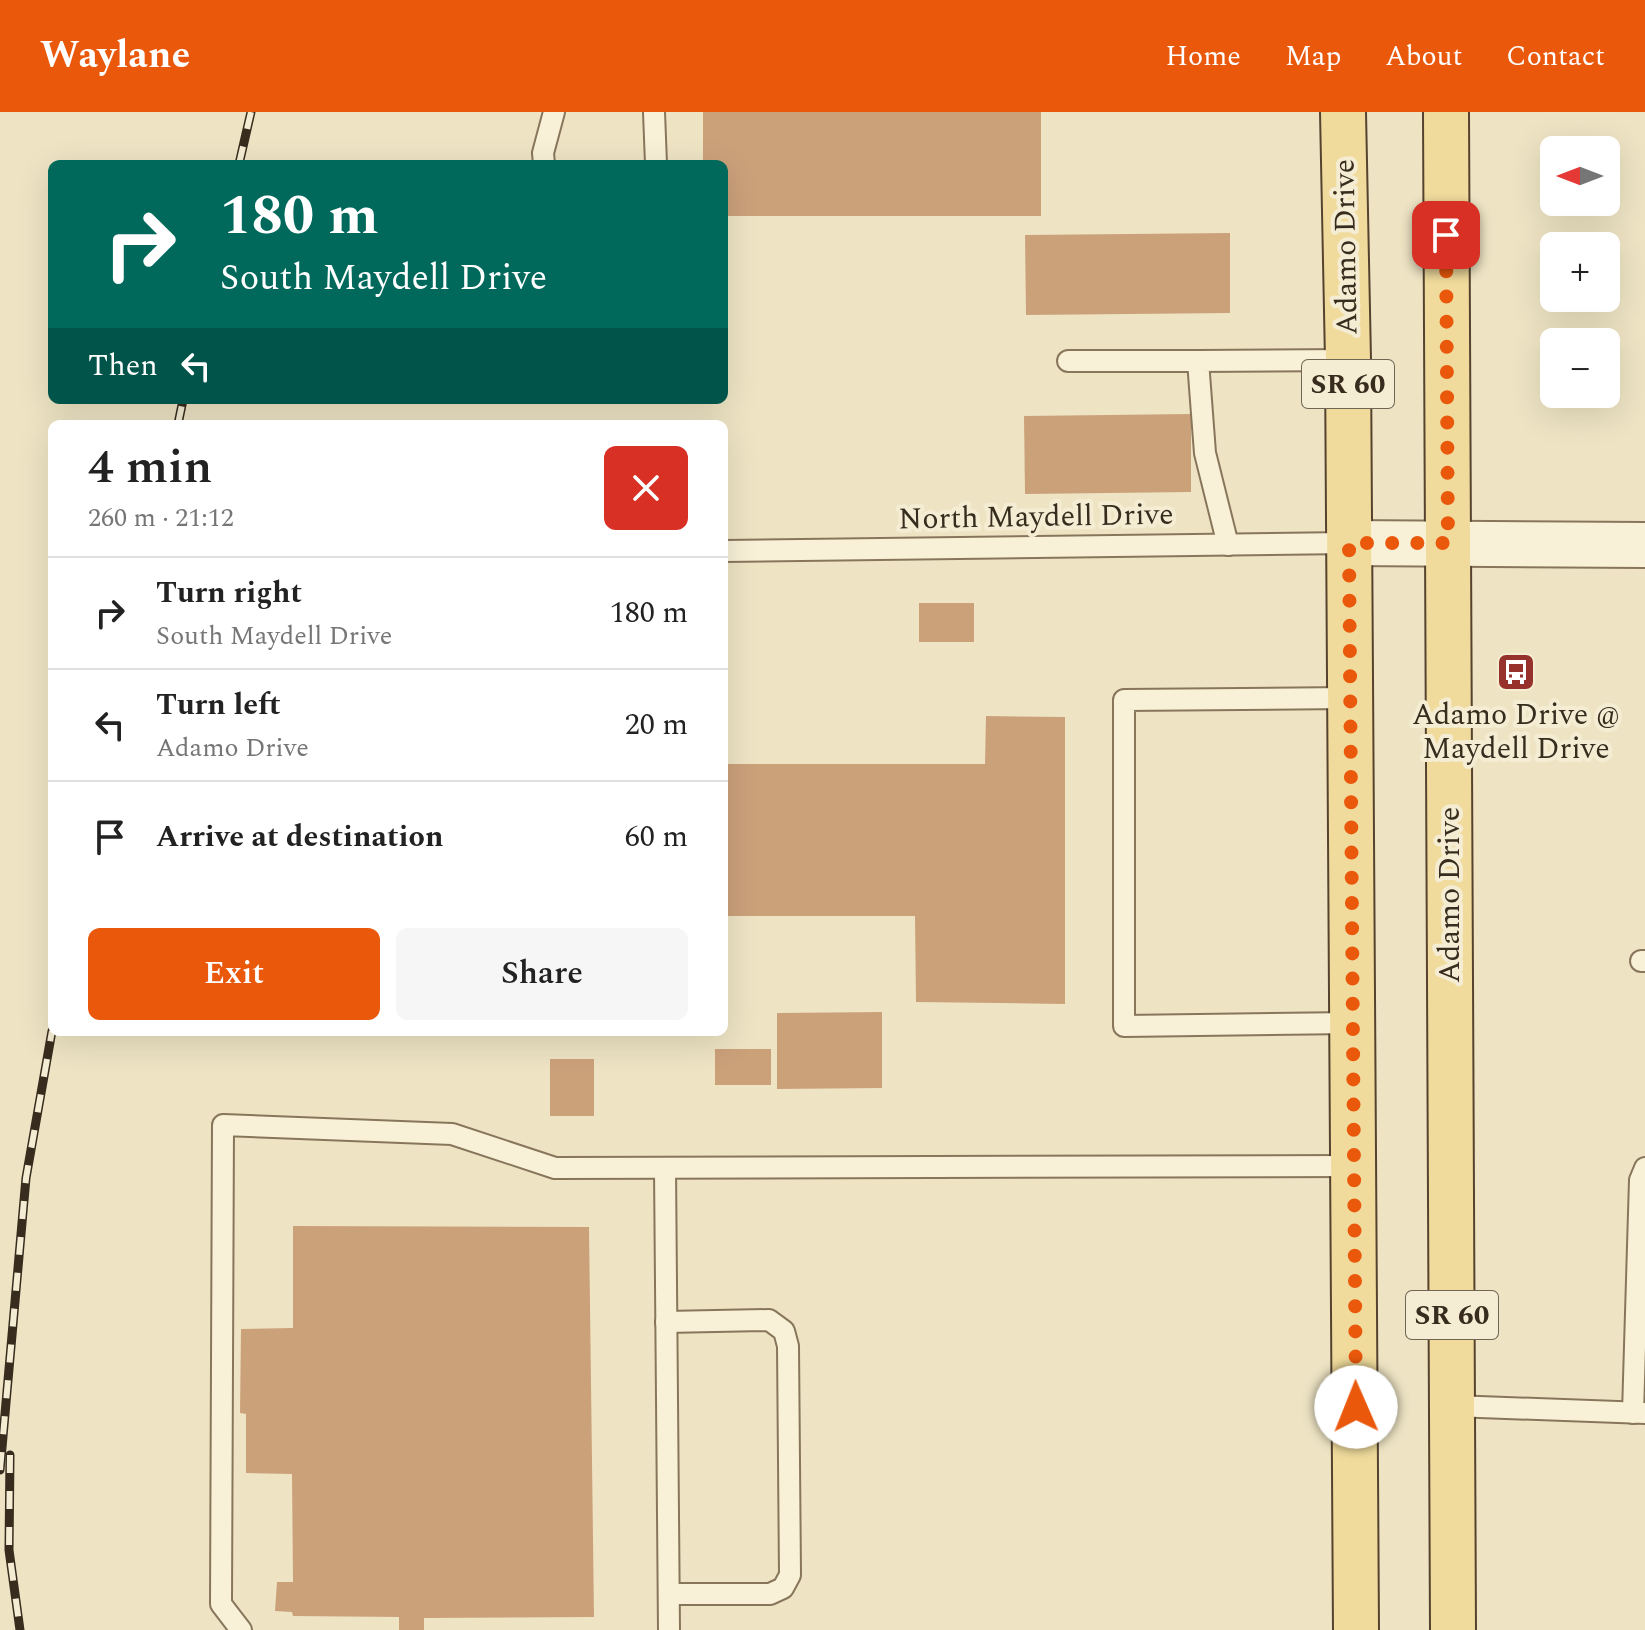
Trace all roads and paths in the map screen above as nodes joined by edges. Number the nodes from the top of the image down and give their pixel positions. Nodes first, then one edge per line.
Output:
1 (554, 112) edge
2 (654, 112) edge
3 (1343, 112) edge
4 (1446, 112) edge
5 (544, 160) edge
6 (656, 160) edge
7 (1348, 360) junction
8 (1068, 361) dead end
9 (1198, 361) junction
10 (1349, 543) junction
11 (1448, 543) junction
12 (1228, 545) junction
13 (1645, 545) edge
14 (728, 551) edge
15 (1349, 698) junction
16 (1352, 1023) junction
17 (1352, 1166) junction
18 (665, 1168) junction
19 (1645, 1168) edge
20 (666, 1322) junction
21 (1453, 1406) junction
22 (1639, 1413) edge
23 (669, 1594) junction
24 (241, 1630) edge
25 (669, 1630) edge
26 (1356, 1630) edge
27 (1453, 1630) edge

1 - 5 lane
2 - 6 lane
3 - 7 main road, Adamo Drive / SR 60
4 - 11 main road, Adamo Drive / SR 60
7 - 9 lane
7 - 10 main road, Adamo Drive / SR 60
8 - 9 lane
9 - 12 lane
10 - 11 street
10 - 12 lane, North Maydell Drive
10 - 15 main road, Adamo Drive / SR 60
11 - 13 street
11 - 21 main road, Adamo Drive / SR 60
12 - 14 lane, North Maydell Drive
15 - 16 main road, Adamo Drive / SR 60
15 - 16 lane
16 - 17 main road, Adamo Drive / SR 60
17 - 18 lane
17 - 26 main road, Adamo Drive / SR 60
18 - 20 lane
18 - 24 lane
19 - 22 lane
20 - 23 lane
20 - 23 lane
21 - 22 lane
21 - 27 main road, Adamo Drive / SR 60
23 - 25 lane

